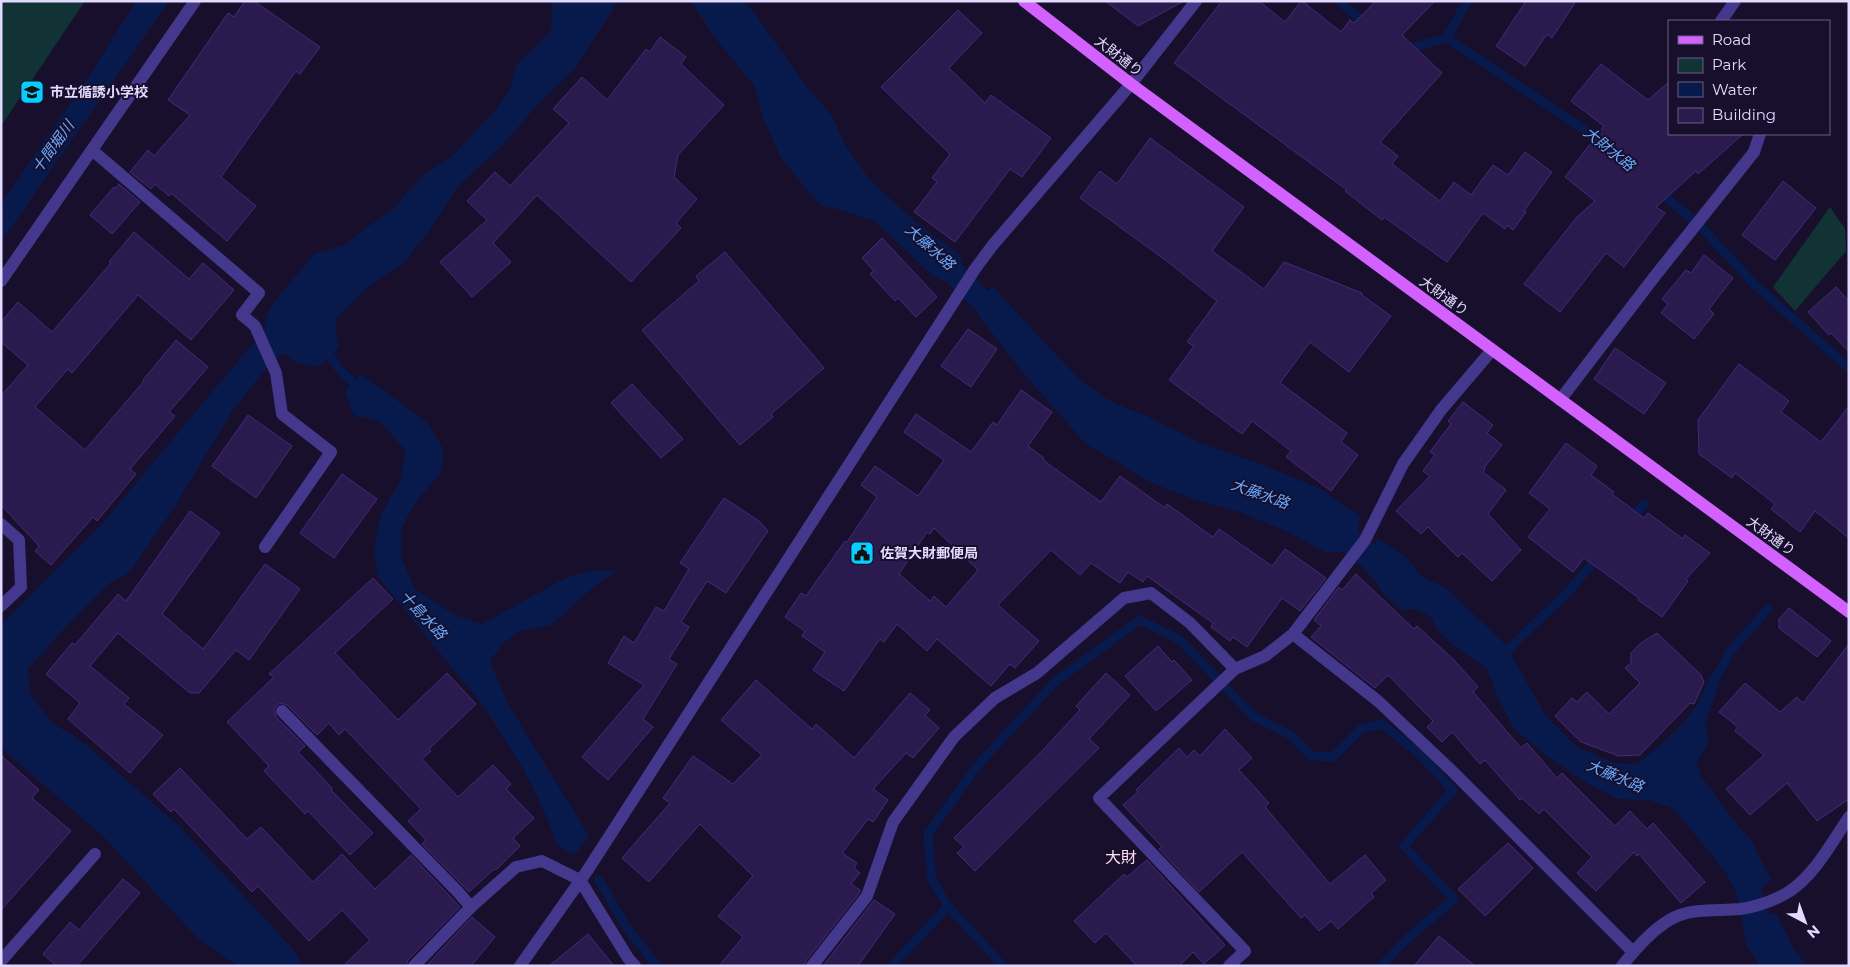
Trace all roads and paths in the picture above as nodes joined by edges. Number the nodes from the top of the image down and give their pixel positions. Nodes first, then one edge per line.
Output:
1 (195, 1) edge
2 (1024, 1) edge
3 (1196, 1) edge
4 (1735, 1) edge
5 (1722, 20) edge
6 (1131, 84) junction
7 (1760, 135) edge
8 (92, 150) junction
9 (1, 281) edge
10 (1492, 350) junction
11 (1560, 400) junction
12 (1, 524) edge
13 (266, 547) dead end
14 (1, 606) edge
15 (1849, 612) edge
16 (1293, 634) junction
17 (1231, 672) junction
18 (282, 710) dead end
19 (1849, 817) edge
20 (95, 854) dead end
21 (580, 880) junction
22 (470, 908) junction
23 (1633, 952) junction
24 (1, 961) edge
25 (414, 966) edge
26 (520, 966) edge
27 (635, 966) edge
28 (812, 966) edge
29 (1229, 966) edge
30 (1622, 966) edge

1 - 8 street
2 - 6 main road, 大財通り
3 - 6 street
4 - 5 street
6 - 10 main road, 大財通り
6 - 21 street
7 - 11 street
8 - 9 street
8 - 13 street
10 - 11 main road, 大財通り
10 - 16 street
11 - 15 main road, 大財通り
12 - 14 street
16 - 17 street
16 - 23 street
17 - 28 street
17 - 29 street
18 - 22 street
19 - 23 street
20 - 24 street
21 - 22 street
21 - 26 street
21 - 27 street
22 - 25 street
23 - 30 street

